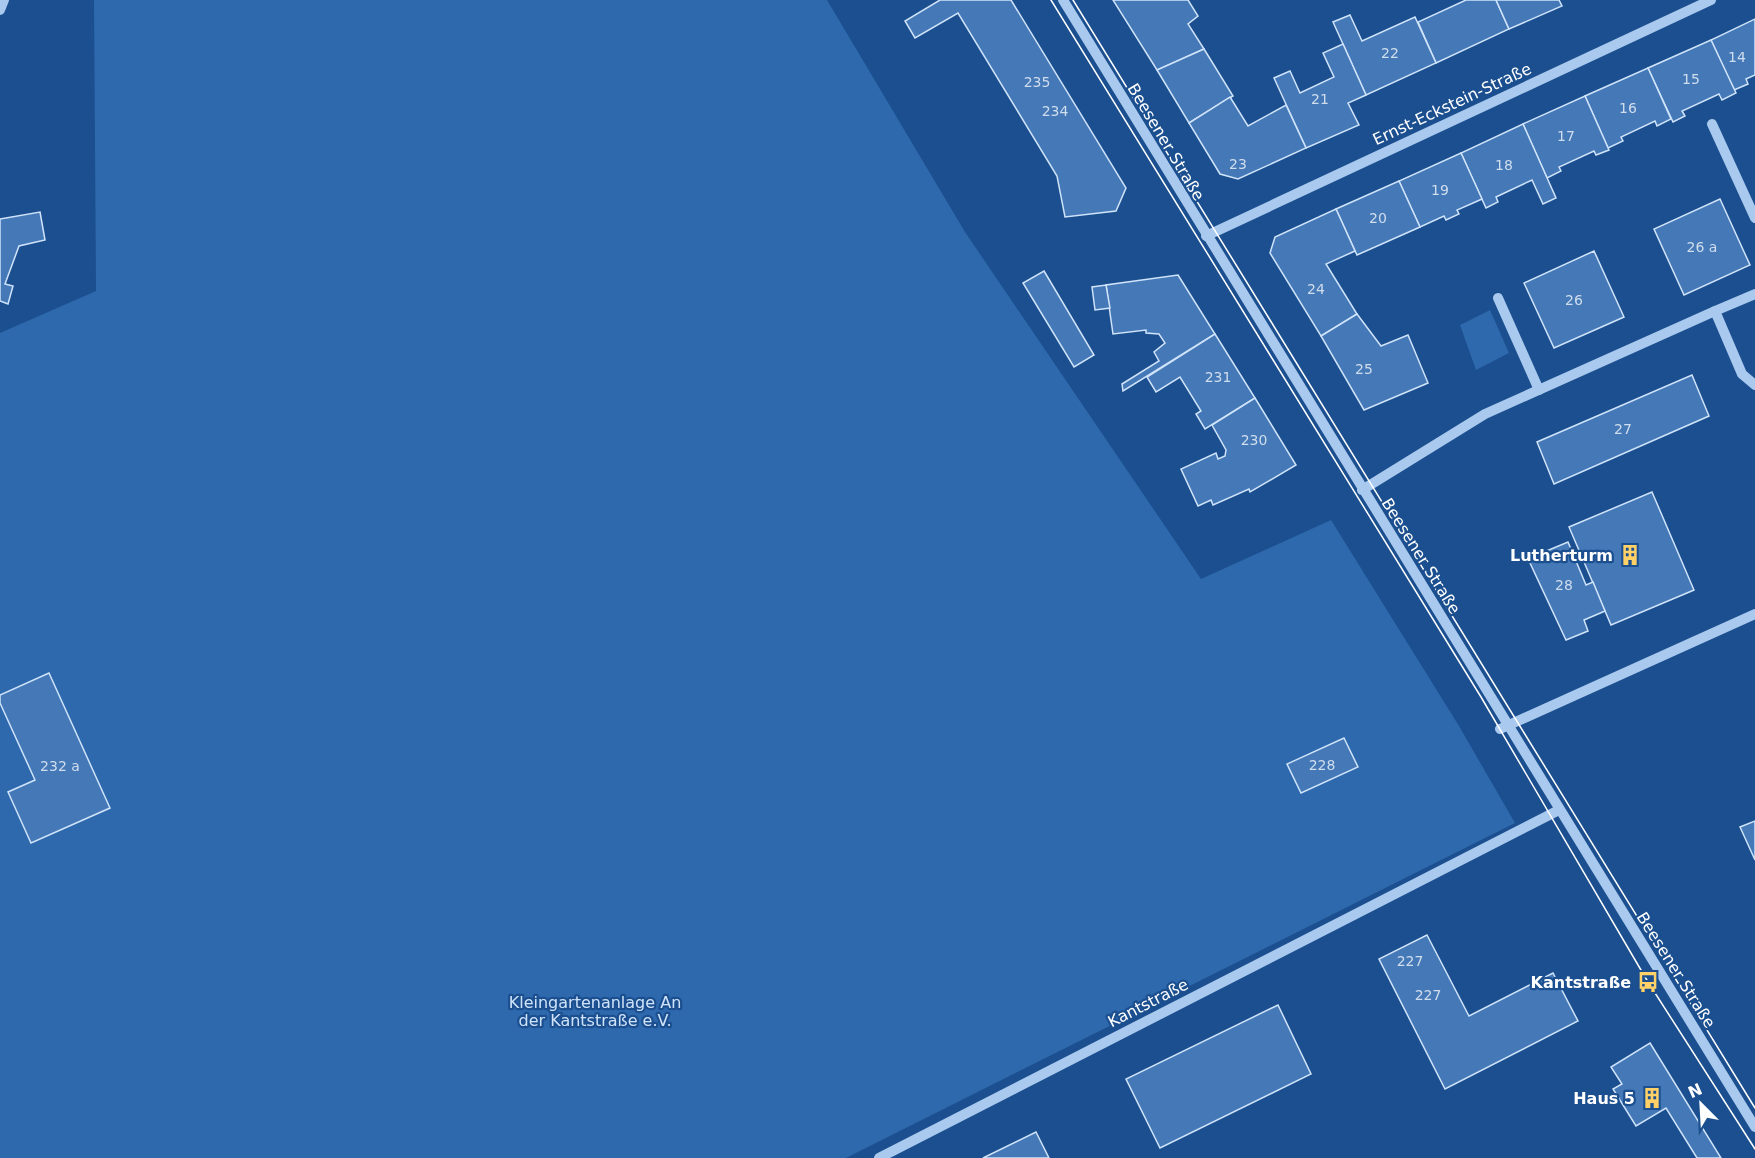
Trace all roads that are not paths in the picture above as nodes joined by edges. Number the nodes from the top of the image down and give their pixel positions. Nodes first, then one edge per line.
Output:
1 (4, 0) edge
2 (1063, 0) edge
3 (1711, 0) edge
4 (0, 10) edge
5 (1712, 124) dead end
6 (1755, 219) edge
7 (1206, 236) junction
8 (1755, 294) edge
9 (1498, 298) dead end
10 (1715, 311) junction
11 (1755, 385) edge
12 (1539, 390) junction
13 (1362, 490) junction
14 (1755, 614) edge
15 (1503, 726) junction
16 (1559, 810) junction
17 (1755, 1126) edge
18 (879, 1158) edge

1 - 4 street
2 - 7 street, Beesener Straße
3 - 7 street, Ernst-Eckstein-Straße
5 - 6 street
7 - 13 street, Beesener Straße
8 - 10 street
9 - 12 street
10 - 11 street
10 - 12 street
12 - 13 street
13 - 15 street, Beesener Straße
14 - 15 street
15 - 16 street, Beesener Straße
16 - 17 street, Beesener Straße
16 - 18 street, Kantstraße

